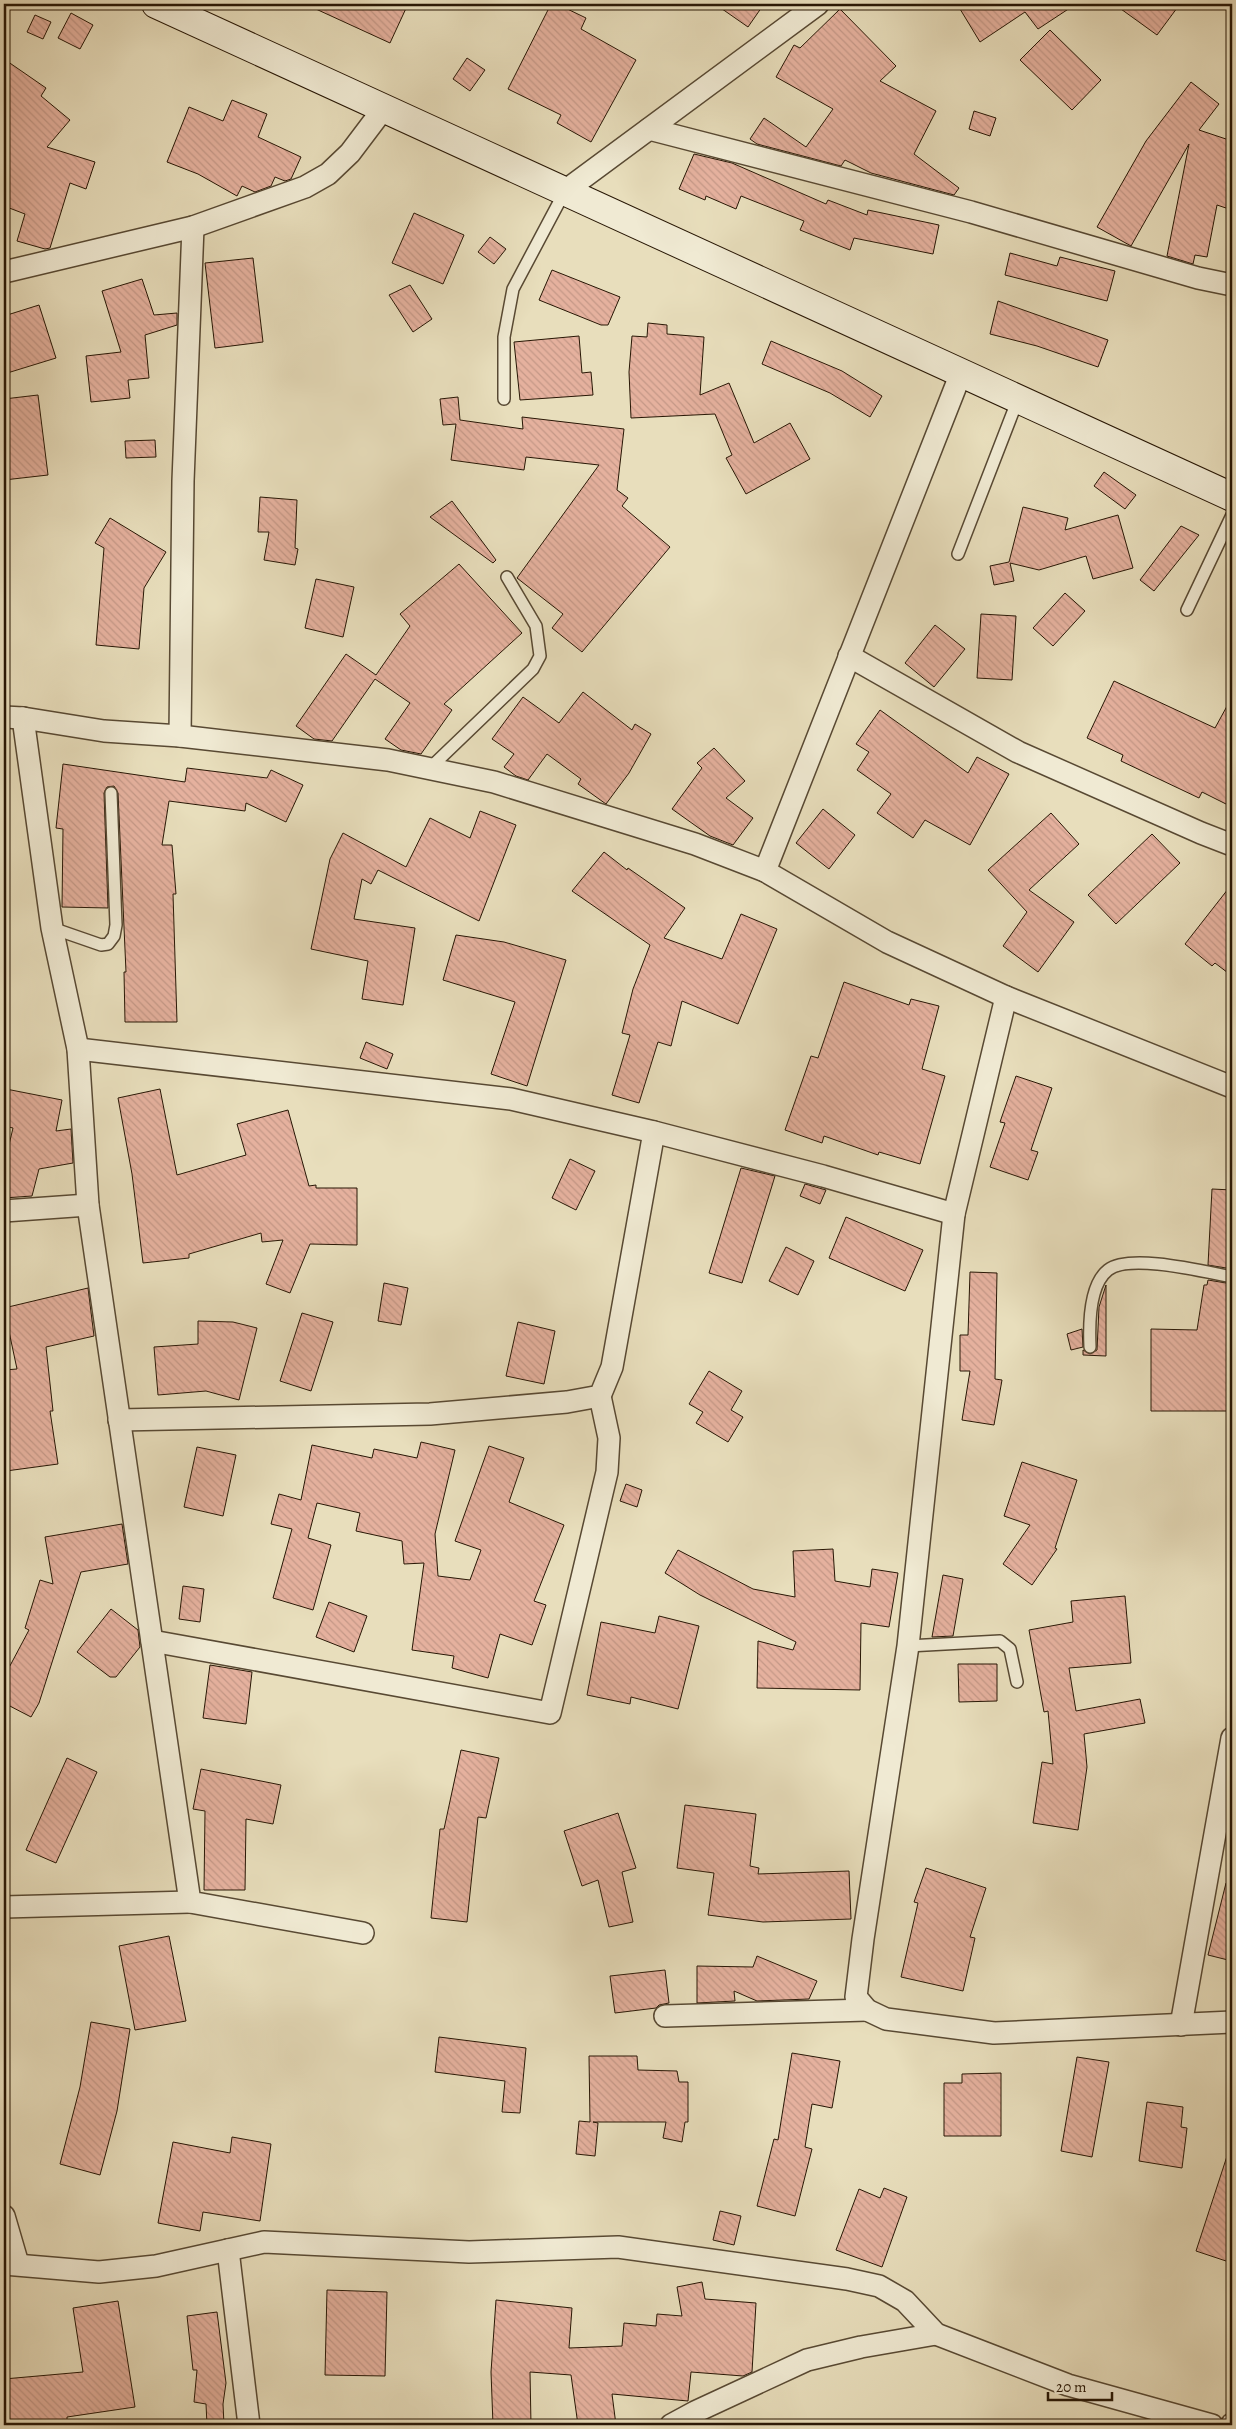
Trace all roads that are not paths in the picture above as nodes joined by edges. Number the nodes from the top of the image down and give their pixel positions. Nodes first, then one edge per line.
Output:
1 (156, 4) edge
2 (818, 4) edge
3 (384, 108) junction
4 (649, 130) junction
5 (565, 191) junction
6 (193, 228) junction
7 (4, 272) edge
8 (1232, 285) edge
9 (961, 373) junction
10 (504, 399) dead end
11 (1018, 399) junction
12 (1232, 497) edge
13 (1232, 515) edge
14 (958, 554) dead end
15 (507, 577) dead end
16 (1187, 610) dead end
17 (849, 656) junction
18 (13, 717) edge
19 (180, 736) junction
20 (429, 769) junction
21 (111, 793) dead end
22 (1232, 845) edge
23 (765, 871) junction
24 (52, 928) junction
25 (1006, 997) junction
26 (78, 1049) junction
27 (1232, 1087) edge
28 (654, 1132) junction
29 (88, 1205) junction
30 (4, 1211) edge
31 (954, 1214) junction
32 (1232, 1277) edge
33 (1090, 1347) dead end
34 (600, 1396) junction
35 (119, 1420) junction
36 (152, 1641) junction
37 (908, 1646) junction
38 (1016, 1682) dead end
39 (1232, 1738) edge
40 (190, 1902) junction
41 (4, 1907) edge
42 (363, 1933) dead end
43 (867, 2010) junction
44 (665, 2016) dead end
45 (1232, 2022) edge
46 (1181, 2025) junction
47 (4, 2216) edge
48 (228, 2250) junction
49 (11, 2264) edge
50 (936, 2334) junction
51 (249, 2425) edge
52 (671, 2425) edge
53 (1212, 2425) edge

1 - 3 main road
2 - 4 street
3 - 5 main road
3 - 6 street
4 - 5 street
4 - 8 street
5 - 9 main road
5 - 10 lane
6 - 7 street
6 - 19 street
9 - 11 main road
9 - 17 street
11 - 12 main road
11 - 14 lane
13 - 16 lane
15 - 20 lane
17 - 22 street
17 - 23 street
18 - 19 street
18 - 24 street
19 - 20 street
20 - 23 street
21 - 24 lane
23 - 25 street
24 - 26 street
25 - 27 street
25 - 31 street
26 - 28 street
26 - 29 street
28 - 31 street
28 - 34 street
29 - 30 street
29 - 35 street
31 - 37 street
32 - 33 lane
34 - 35 street
34 - 36 street
35 - 36 street
36 - 40 street
37 - 38 lane
37 - 43 street
39 - 46 street
40 - 41 street
40 - 42 street
43 - 44 street
43 - 46 street
45 - 46 street
47 - 49 street
48 - 49 street
48 - 50 street
48 - 51 street
50 - 52 street
50 - 53 street

